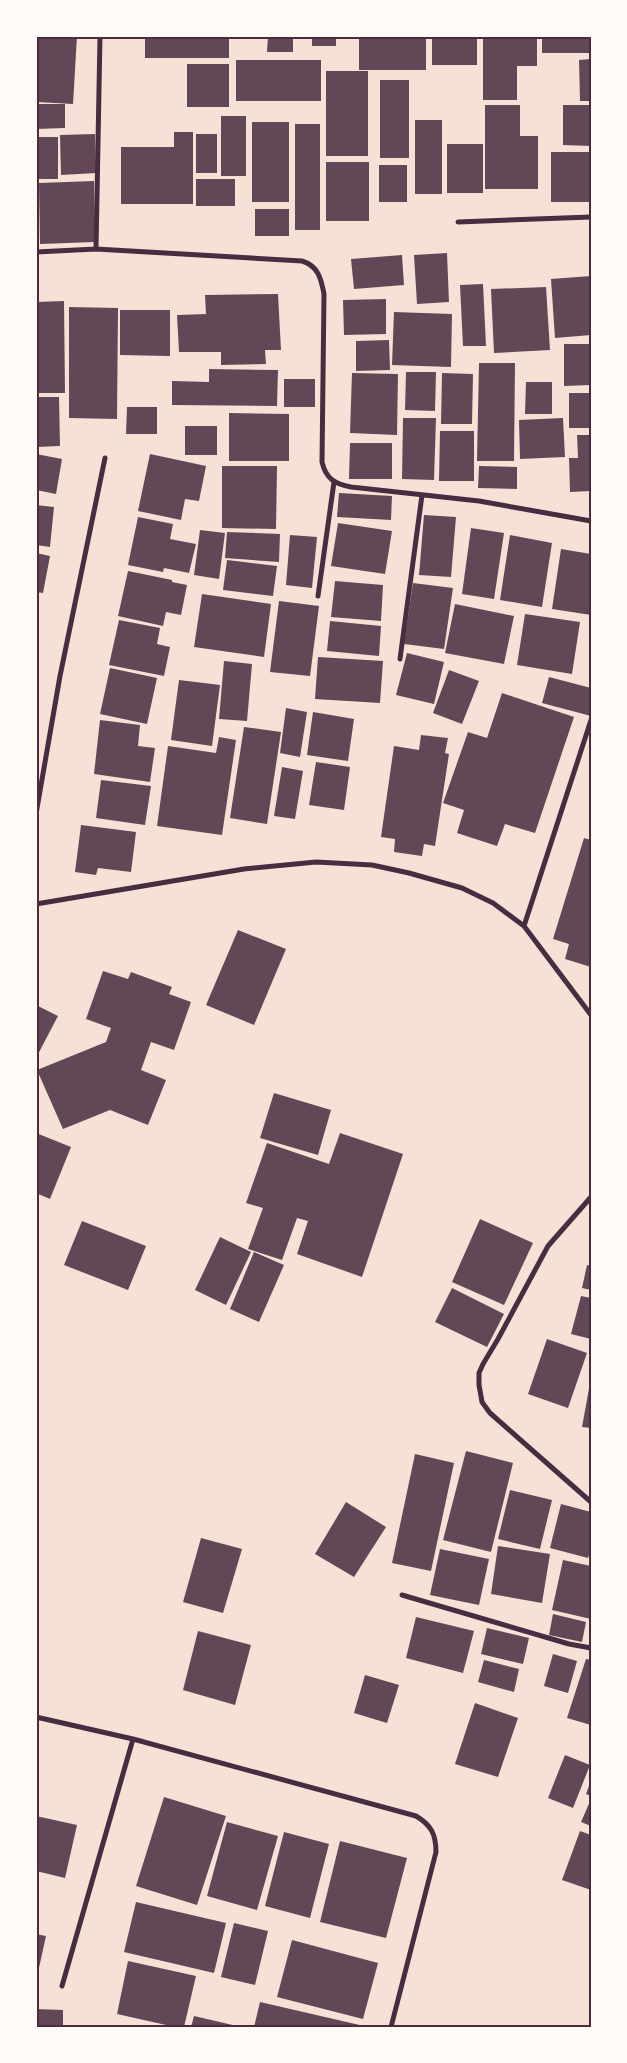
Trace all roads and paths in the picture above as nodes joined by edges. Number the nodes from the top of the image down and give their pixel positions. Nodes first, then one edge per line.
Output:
1 (100, 36) edge
2 (591, 217) edge
3 (458, 222) dead end
4 (96, 249) junction
5 (36, 252) edge
6 (105, 458) dead end
7 (334, 482) junction
8 (422, 495) junction
9 (591, 521) edge
10 (318, 596) dead end
11 (400, 659) dead end
12 (591, 720) edge
13 (584, 741) junction
14 (591, 744) edge
15 (36, 814) edge
16 (36, 904) edge
17 (524, 926) junction
18 (591, 1015) edge
19 (591, 1197) edge
20 (591, 1502) edge
21 (402, 1595) dead end
22 (591, 1648) edge
23 (36, 1717) edge
24 (133, 1739) junction
25 (62, 1986) dead end
26 (391, 2027) edge

1 - 4 street
2 - 3 street
4 - 5 street
4 - 7 street
6 - 15 street
7 - 8 street
7 - 10 street
8 - 9 street
8 - 11 street
12 - 13 street
13 - 14 street
13 - 17 street
16 - 17 street
17 - 18 street
19 - 20 street
21 - 22 street
23 - 24 street
24 - 25 street
24 - 26 street

